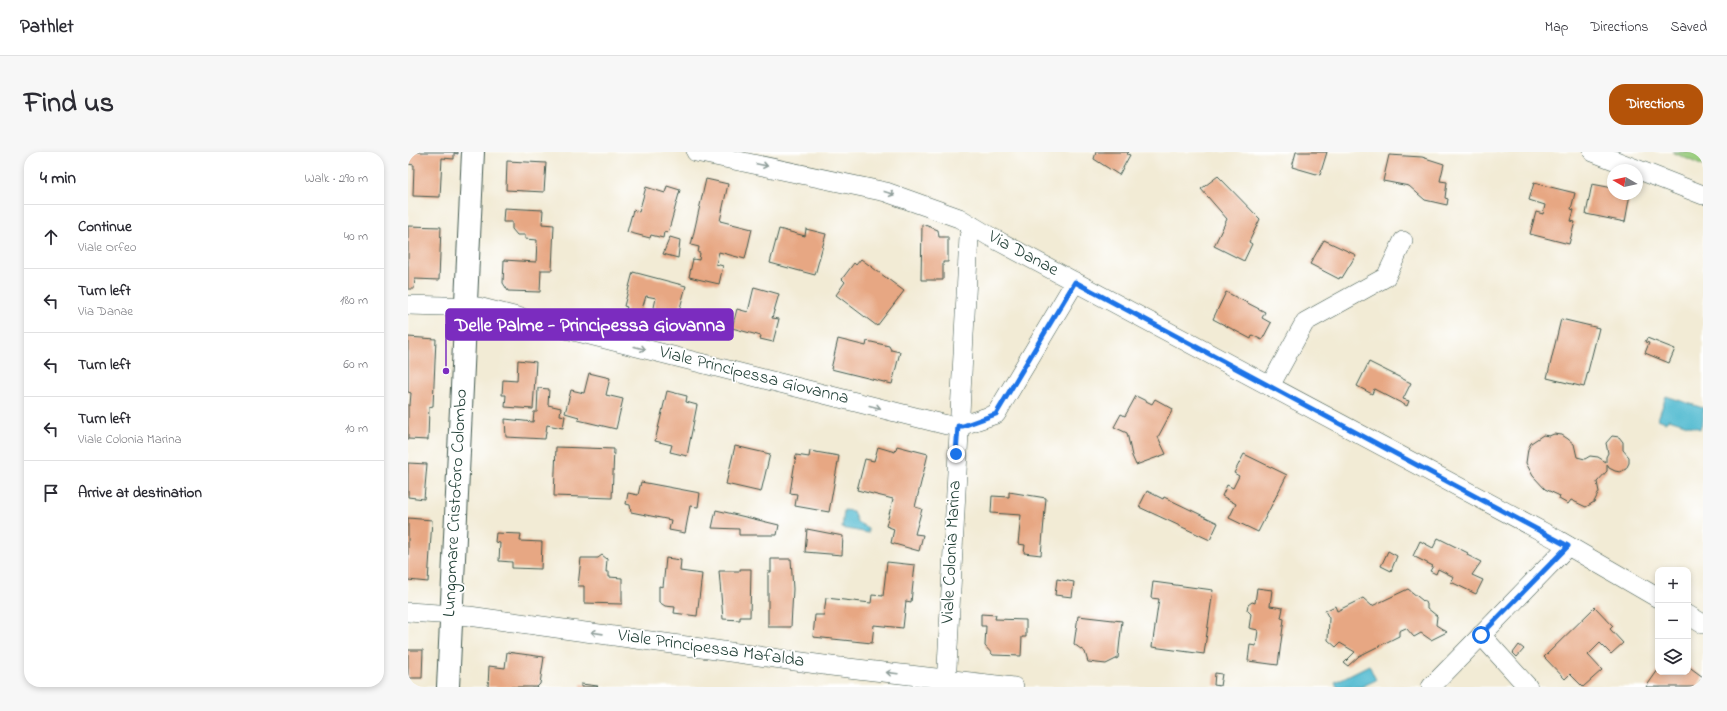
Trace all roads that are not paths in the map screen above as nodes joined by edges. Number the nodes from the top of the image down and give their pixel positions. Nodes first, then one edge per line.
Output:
1 (473, 152) edge
2 (696, 152) edge
3 (1593, 152) edge
4 (1703, 196) edge
5 (965, 222) junction
6 (1404, 241) dead end
7 (1075, 282) junction
8 (408, 305) edge
9 (466, 306) junction
10 (1270, 386) junction
11 (958, 426) junction
12 (1568, 546) junction
13 (1655, 596) edge
14 (408, 612) edge
15 (451, 614) junction
16 (1691, 617) edge
17 (1703, 624) edge
18 (1481, 635) junction
19 (946, 683) edge
20 (448, 687) edge
21 (1014, 687) edge
22 (1431, 687) edge
23 (1528, 687) edge

1 - 9 main road, Lungomare Cristoforo Colombo
2 -> 5 street, Via Danae
3 - 4 street
5 - 7 street, Via Danae
5 - 11 street, Viale Colonia Marina
6 - 10 street
7 - 10 street, Via Danae
7 - 11 street
8 - 9 street, Viale Principessa Giovanna
9 -> 11 street, Viale Principessa Giovanna
9 - 15 main road, Lungomare Cristoforo Colombo
10 - 12 street, Via Danae
11 - 19 street, Viale Colonia Marina
12 - 13 street, Via Danae
12 - 18 street
14 - 15 street, Viale Principessa Mafalda
19 -> 15 street, Viale Principessa Mafalda
15 - 20 main road, Lungomare Cristoforo Colombo
16 - 17 street
18 - 22 street
18 - 23 street
19 - 21 street, Viale Principessa Mafalda

